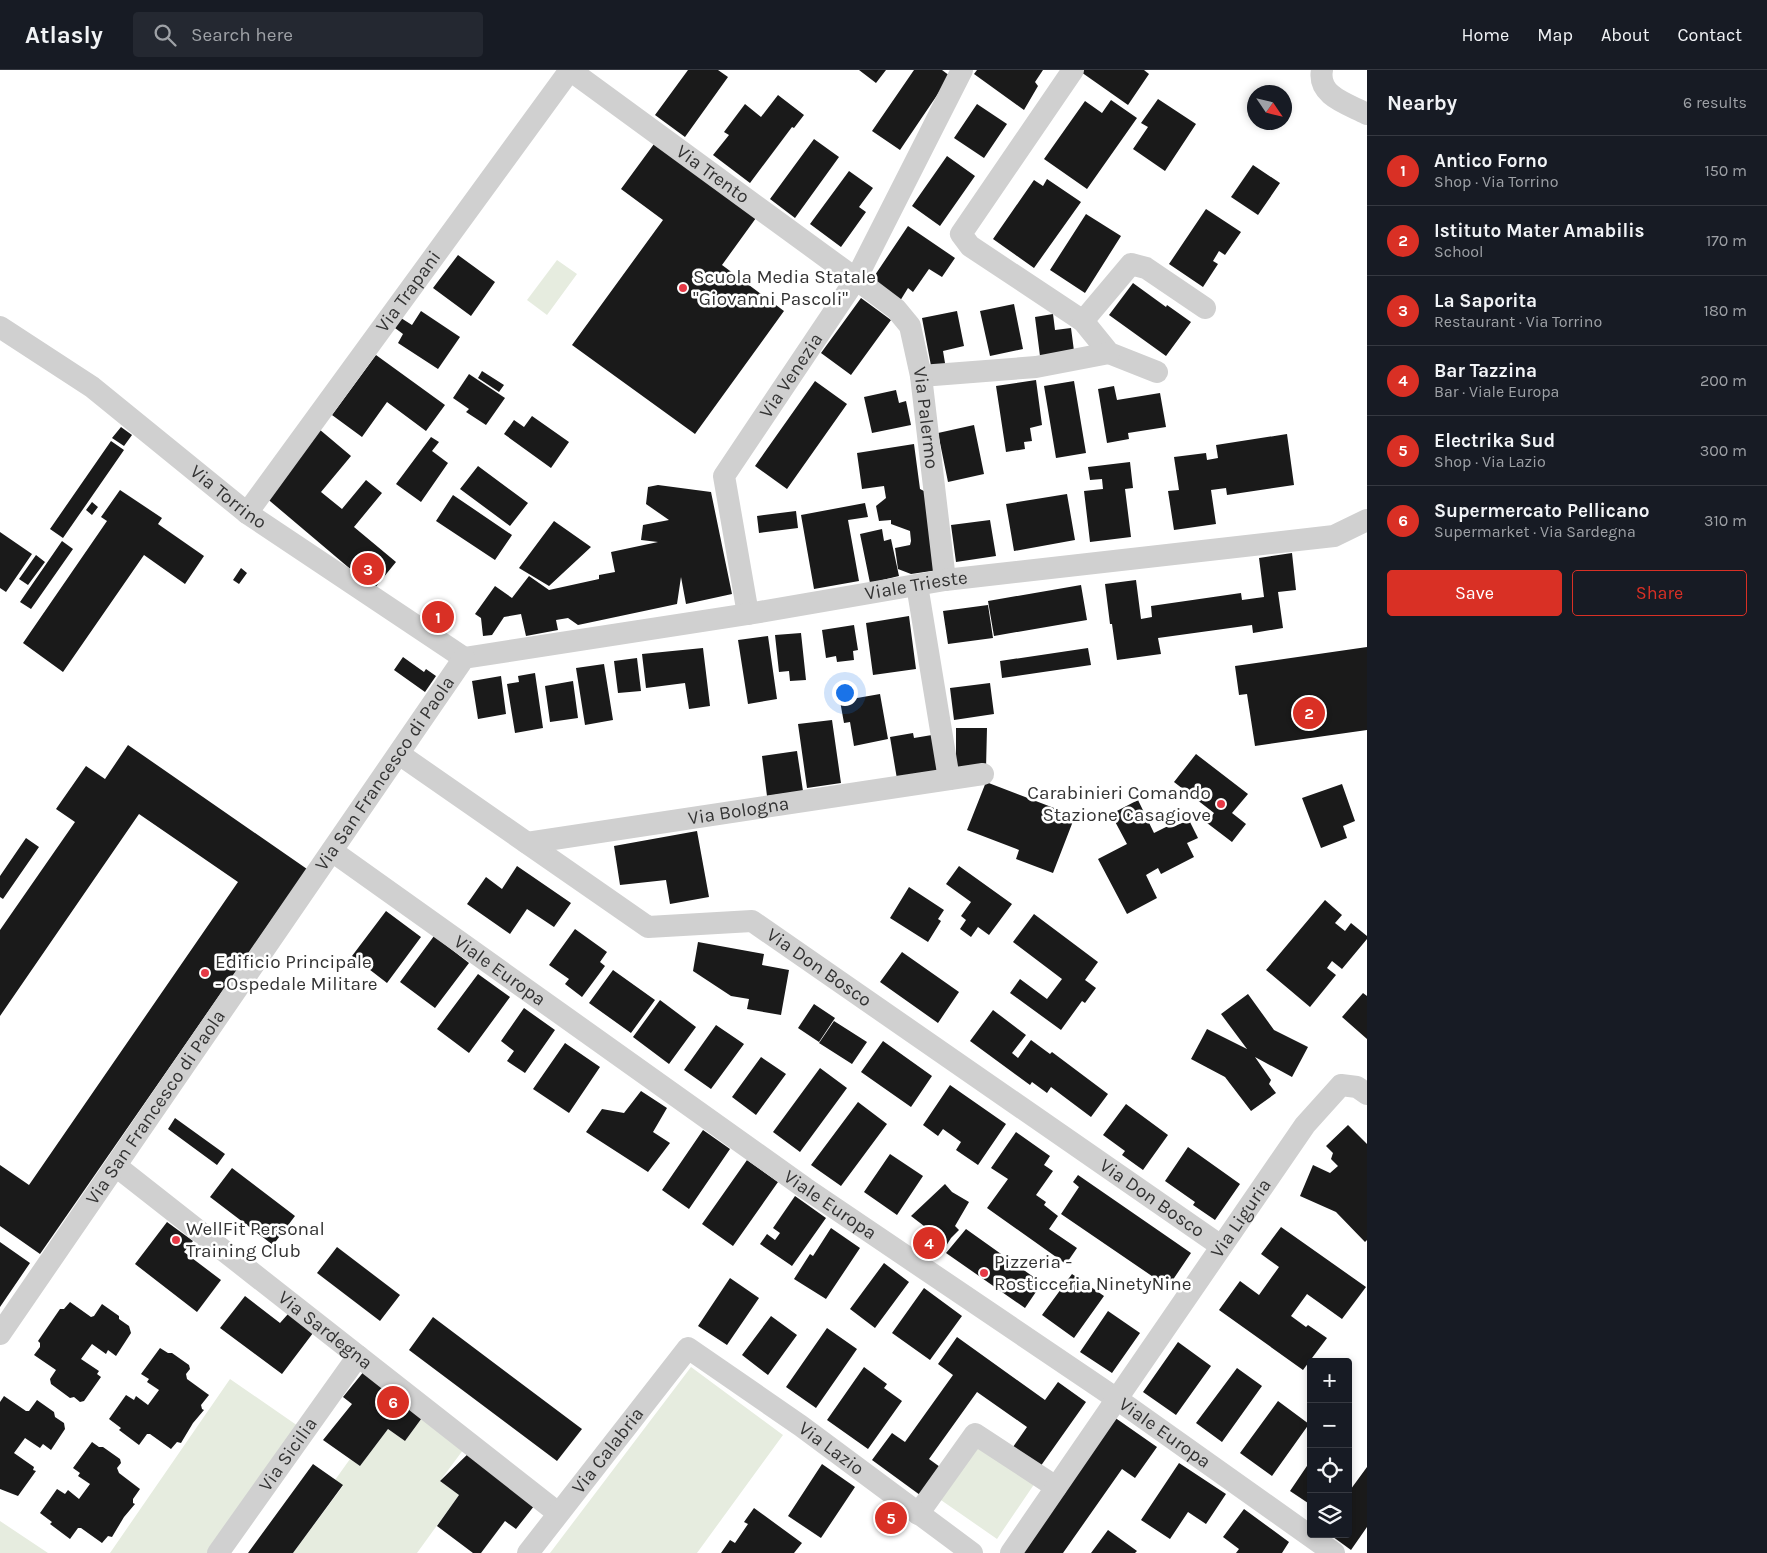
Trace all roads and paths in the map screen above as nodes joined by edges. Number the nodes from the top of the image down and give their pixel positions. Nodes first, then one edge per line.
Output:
1 (570, 70) edge
2 (1073, 70) edge
3 (1322, 70) edge
4 (955, 73) edge
5 (1367, 114) edge
6 (856, 279) junction
7 (1205, 308) dead end
8 (1083, 321) junction
9 (0, 327) edge
10 (1109, 353) junction
11 (1157, 372) dead end
12 (921, 376) junction
13 (247, 513) junction
14 (1367, 520) edge
15 (945, 580) junction
16 (917, 585) junction
17 (748, 614) junction
18 (464, 658) junction
19 (399, 754) junction
20 (984, 774) dead end
21 (949, 780) junction
22 (527, 843) junction
23 (332, 851) junction
24 (1367, 1094) edge
25 (116, 1166) junction
26 (1221, 1246) junction
27 (0, 1334) edge
28 (688, 1348) joint
29 (358, 1356) junction
30 (1117, 1399) junction
31 (1056, 1487) junction
32 (558, 1513) junction
33 (918, 1514) junction
34 (218, 1553) edge
35 (528, 1553) edge
36 (972, 1553) edge
37 (1011, 1553) edge
38 (1334, 1553) edge

1 - 6 street, Via Trento
1 - 13 street, Via Trapani
2 - 8 street
3 - 5 street
4 - 6 street, Via Venezia
6 - 12 street, Via Palermo
6 - 17 street, Via Venezia
7 - 8 street
8 - 10 street
9 - 13 street, Via Torrino
10 - 11 street
10 - 12 street
12 - 15 street, Via Palermo
13 - 18 street, Via Torrino
14 - 15 street, Viale Trieste
15 - 16 street, Viale Trieste
16 - 17 street, Viale Trieste
16 - 21 street
17 - 18 street, Viale Trieste
18 - 19 street, Via San Francesco di Paola
19 - 22 street, Via Don Bosco
19 - 23 street, Via San Francesco di Paola
20 - 21 street, Via Bologna
21 - 22 street, Via Bologna
22 - 26 street, Via Don Bosco
23 - 25 street, Via San Francesco di Paola
23 - 30 street, Viale Europa
24 - 26 street, Via Liguria
25 - 27 street, Via San Francesco di Paola
25 - 29 street, Via Sardegna
26 - 30 street, Via Liguria
28 - 32 street, Via Calabria
28 - 33 street, Via Lazio
29 - 32 street, Via Sardegna
29 - 34 street, Via Sicilia
30 - 31 street, Via Liguria
30 - 38 street, Viale Europa
31 - 33 street
31 - 37 street, Via Liguria
32 - 35 street, Via Calabria
33 - 36 street, Via Lazio

